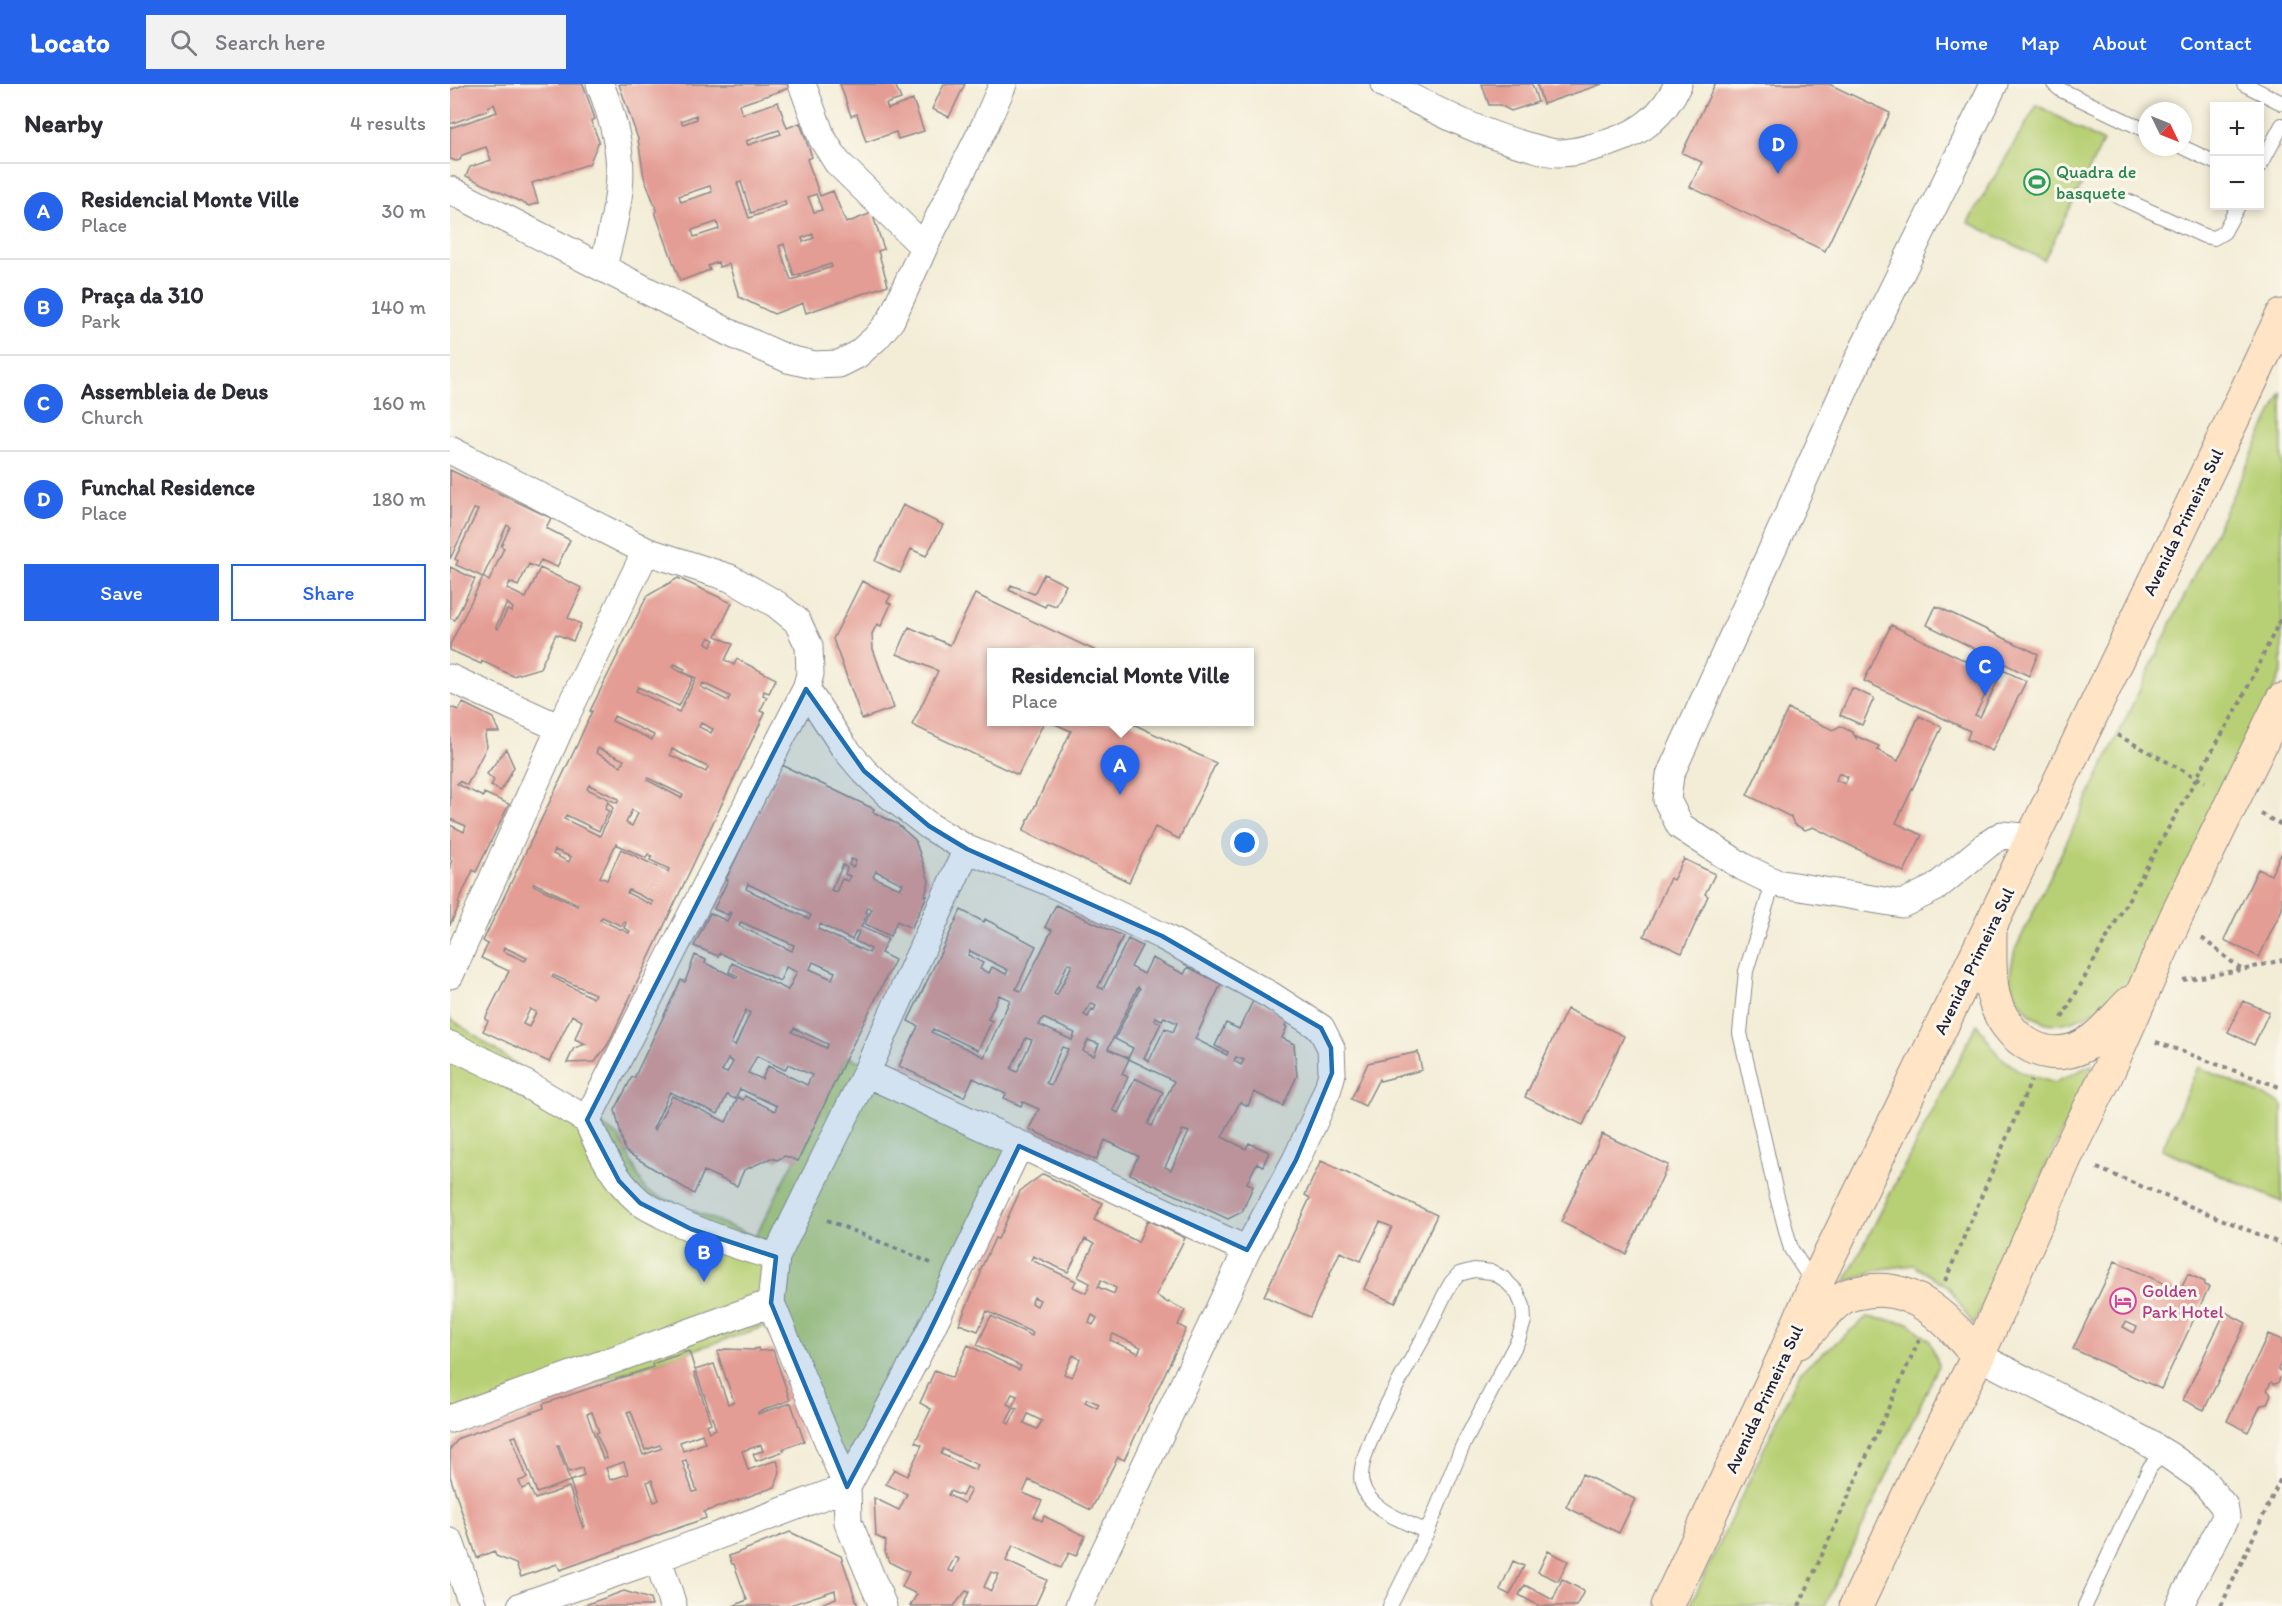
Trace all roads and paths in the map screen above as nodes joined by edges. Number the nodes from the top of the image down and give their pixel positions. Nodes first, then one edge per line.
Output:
1 (600, 84) edge
2 (802, 84) edge
3 (1003, 84) edge
4 (1384, 84) edge
5 (1678, 84) edge
6 (1994, 84) edge
7 (2054, 84) edge
8 (2244, 84) edge
9 (2282, 103) edge
10 (2282, 125) edge
11 (2138, 127) edge
12 (2192, 152) edge
13 (2264, 157) edge
14 (2210, 160) edge
15 (450, 190) edge
16 (2119, 197) dead end
17 (2236, 210) edge
18 (924, 247) junction
19 (603, 267) junction
20 (2282, 316) edge
21 (450, 450) edge
22 (646, 551) junction
23 (2282, 616) edge
24 (450, 678) edge
25 (806, 689) junction
26 (2282, 700) edge
27 (2089, 720) junction
28 (560, 728) junction
29 (2197, 777) junction
30 (2234, 800) junction
31 (2282, 825) edge
32 (2033, 838) junction
33 (967, 849) junction
34 (1776, 883) junction
35 (2176, 917) junction
36 (1989, 929) junction
37 (2282, 960) edge
38 (2242, 970) junction
39 (450, 975) edge
40 (2145, 987) junction
41 (2125, 1031) junction
42 (450, 1045) edge
43 (2043, 1053) junction
44 (866, 1073) junction
45 (2282, 1088) edge
46 (588, 1120) junction
47 (1019, 1146) junction
48 (2066, 1156) junction
49 (823, 1218) dead end
50 (2282, 1244) edge
51 (1247, 1250) junction
52 (776, 1257) junction
53 (938, 1265) dead end
54 (1815, 1286) junction
55 (771, 1303) junction
56 (1933, 1310) junction
57 (1978, 1356) junction
58 (1784, 1358) junction
59 (450, 1419) edge
60 (2168, 1455) junction
61 (2282, 1476) edge
62 (847, 1487) junction
63 (1427, 1533) junction
64 (450, 1542) edge
65 (658, 1558) junction
66 (473, 1606) edge
67 (521, 1606) edge
68 (673, 1606) edge
69 (883, 1606) edge
70 (1080, 1606) edge
71 (1390, 1606) edge
72 (1667, 1606) edge
73 (1799, 1606) edge
74 (1856, 1606) edge
75 (2085, 1606) edge
76 (2179, 1606) edge
77 (2221, 1606) edge

1 - 19 street
2 - 18 street
3 - 18 street
4 - 5 street
6 - 34 street
7 - 11 lane
8 - 9 lane
10 - 13 lane
12 - 14 lane
15 - 19 street
16 - 17 lane
18 - 19 street
20 - 27 main road, Avenida Primeira Sul
21 - 22 street
22 - 25 street
22 - 28 street
23 - 29 path
24 - 28 street
25 - 33 street
25 - 46 street
26 - 30 main road
27 - 29 path
27 - 32 main road, Avenida Primeira Sul
28 - 39 street
29 - 30 path
29 - 43 path
30 - 31 path
30 - 35 main road
32 - 34 street
32 - 36 main road, Avenida Primeira Sul
33 - 44 street
33 - 51 street
34 - 54 lane
35 - 38 path
35 - 40 main road
36 - 43 main road
36 - 54 main road, Avenida Primeira Sul
37 - 38 path
38 - 40 path
40 - 41 main road
40 - 43 main road
41 - 45 path
41 - 48 main road
42 - 46 street
43 - 56 path
44 - 47 street
44 - 52 street
46 - 52 street
47 - 51 street
47 - 62 street
48 - 50 path
48 - 57 main road
49 - 53 path
51 - 70 street
52 - 55 street
54 - 58 main road, Avenida Primeira Sul
55 - 59 street
55 - 62 street
56 - 57 main road
56 - 58 main road
56 - 73 path
57 - 60 street
57 - 74 main road
58 - 72 main road, Avenida Primeira Sul
60 - 75 lane
60 - 76 street
61 - 77 path
62 - 65 street
62 - 69 street
63 - 63 lane
63 - 71 lane
64 - 66 street
65 - 67 street
65 - 68 street

